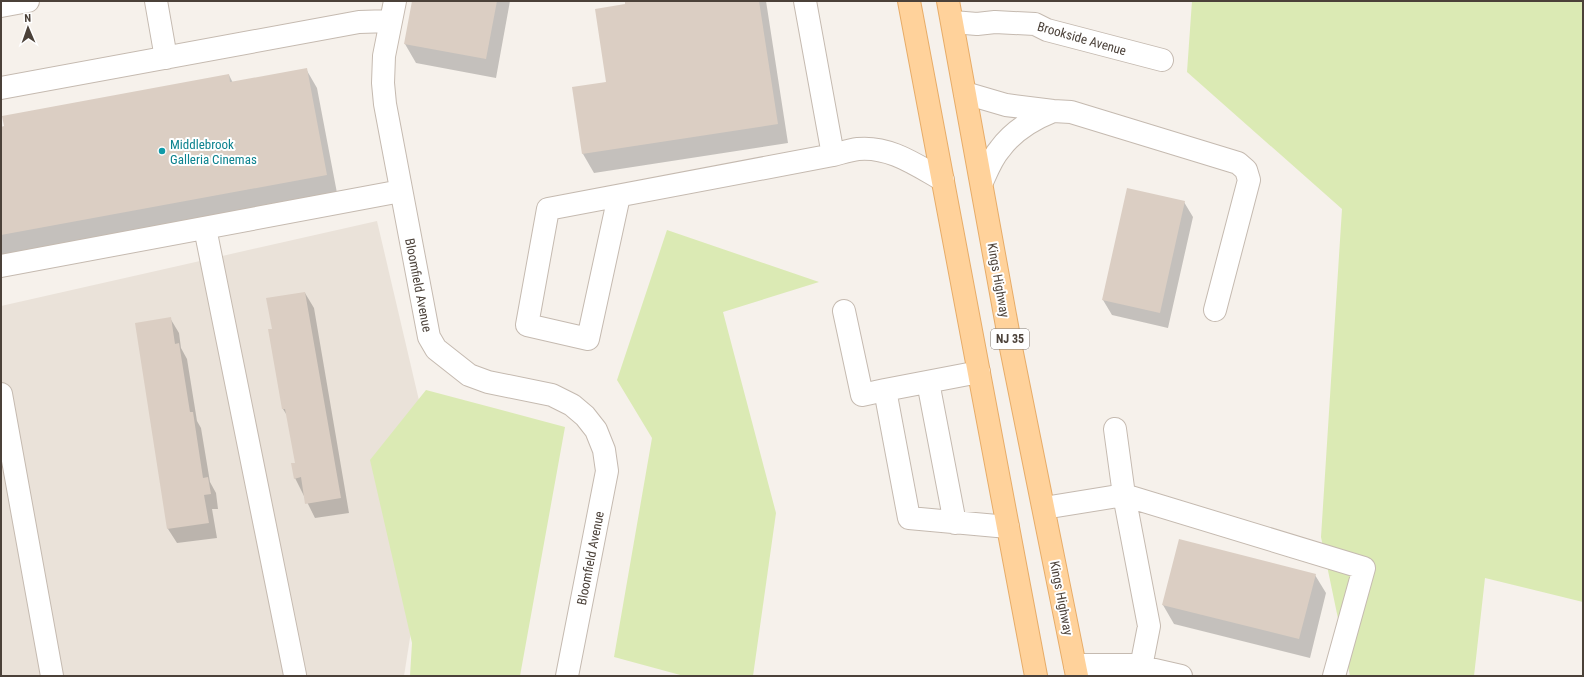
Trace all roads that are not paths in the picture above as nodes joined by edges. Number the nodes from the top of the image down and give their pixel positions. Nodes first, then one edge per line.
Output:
1 (28, 1) edge
2 (156, 1) edge
3 (805, 1) edge
4 (909, 1) edge
5 (948, 1) edge
6 (1, 6) edge
7 (393, 11) edge
8 (953, 22) junction
9 (166, 58) junction
10 (1162, 60) dead end
11 (1, 88) edge
12 (965, 93) junction
13 (1053, 111) junction
14 (834, 155) junction
15 (943, 180) junction
16 (982, 182) junction
17 (402, 191) junction
18 (619, 196) junction
19 (205, 228) junction
20 (1, 266) edge
21 (1215, 310) dead end
22 (844, 311) dead end
23 (979, 372) junction
24 (928, 382) junction
25 (885, 390) junction
26 (1, 394) edge
27 (1115, 429) dead end
28 (1124, 495) junction
29 (1044, 508) junction
30 (955, 523) junction
31 (1008, 527) junction
32 (1141, 667) junction
33 (1076, 671) edge
34 (295, 675) dead end
35 (52, 676) edge
36 (567, 676) edge
37 (1036, 676) edge
38 (1181, 676) edge
39 (1334, 676) edge

1 - 6 street
2 - 9 street
3 - 14 street
4 - 15 main road, NJ 35
5 - 8 main road, Kings Highway / NJ 35
7 - 9 street
7 - 17 street, Bloomfield Avenue
8 - 10 street, Brookside Avenue
8 - 12 main road, Kings Highway / NJ 35
9 - 11 street
12 - 13 street
12 - 16 main road, Kings Highway / NJ 35
13 - 16 street
13 - 21 street
14 - 15 street
14 - 18 street
15 - 23 main road, NJ 35
16 - 29 main road, Kings Highway / NJ 35
17 - 19 street
17 - 36 street, Bloomfield Avenue
18 - 18 street
19 - 20 street
19 - 34 street
22 - 25 street
23 - 24 street
23 - 31 main road, NJ 35
24 - 25 street
24 - 30 street
25 - 30 street
26 - 35 street
27 - 28 street
28 - 29 street
28 - 32 street
28 - 39 street
29 - 33 main road, Kings Highway / NJ 35
30 - 31 street
31 - 37 main road, NJ 35
32 - 33 street
32 - 38 street

